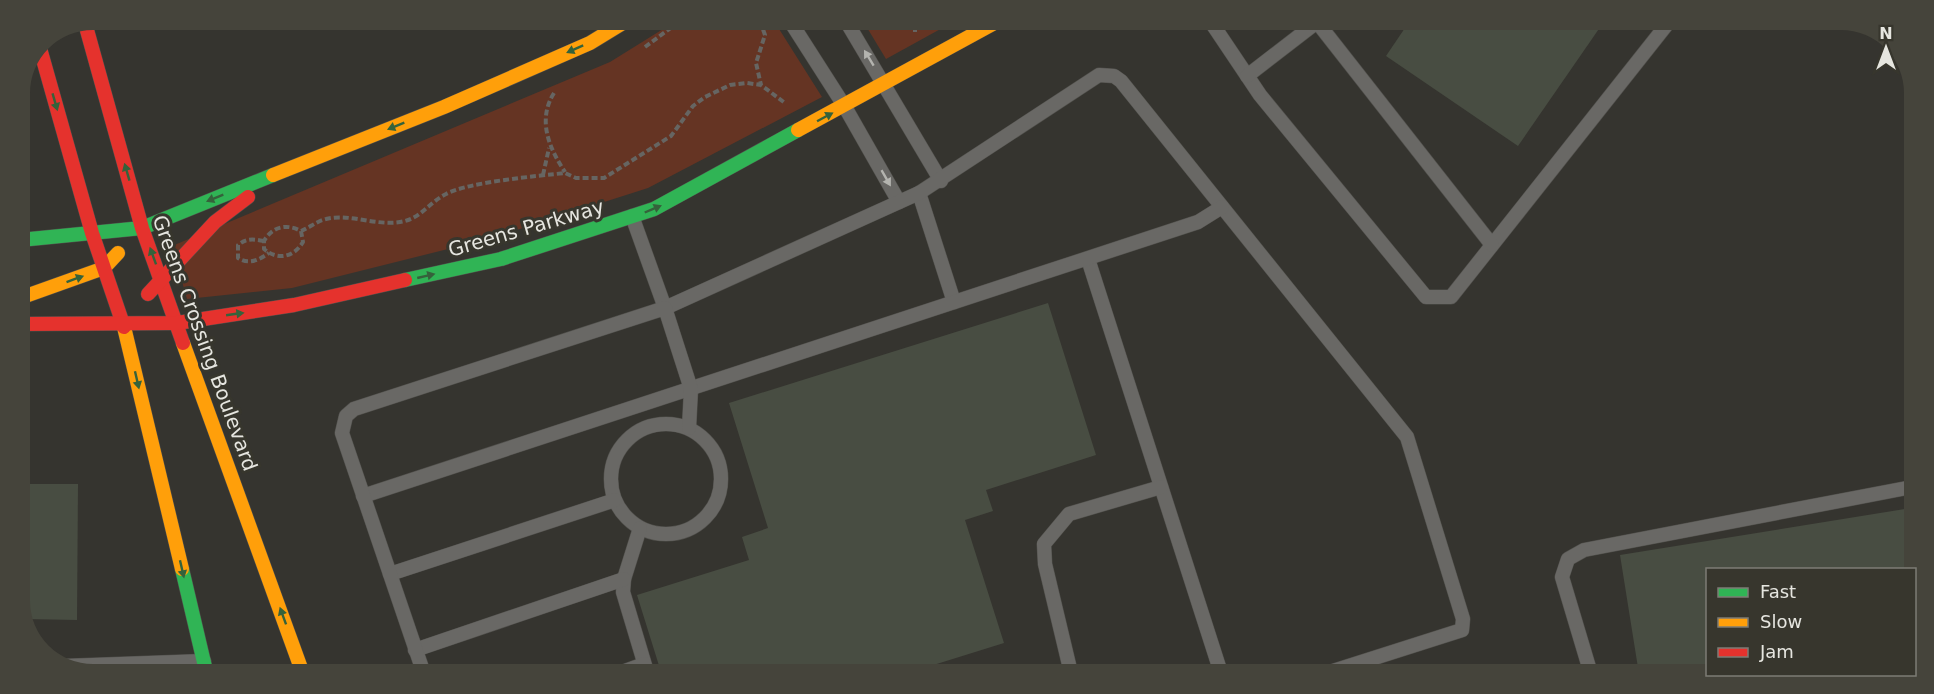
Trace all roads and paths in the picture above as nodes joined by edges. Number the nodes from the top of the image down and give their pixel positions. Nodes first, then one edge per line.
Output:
1 (87, 30) edge
2 (611, 30) edge
3 (669, 30) edge
4 (763, 30) edge
5 (796, 30) edge
6 (851, 30) edge
7 (982, 30) edge
8 (1216, 30) edge
9 (1307, 30) edge
10 (1323, 30) edge
11 (1662, 30) edge
12 (638, 50) dead end
13 (42, 57) edge
14 (1247, 76) junction
15 (761, 85) junction
16 (885, 85) junction
17 (558, 89) dead end
18 (788, 106) dead end
19 (845, 107) junction
20 (549, 147) junction
21 (299, 164) junction
22 (565, 173) junction
23 (543, 175) junction
24 (941, 181) junction
25 (919, 193) junction
26 (899, 202) junction
27 (1222, 207) junction
28 (632, 216) junction
29 (142, 228) junction
30 (301, 231) junction
31 (92, 233) junction
32 (30, 239) edge
33 (264, 241) junction
34 (1492, 245) junction
35 (269, 253) junction
36 (1088, 258) junction
37 (104, 268) junction
38 (161, 279) junction
39 (30, 294) edge
40 (954, 302) junction
41 (665, 308) junction
42 (123, 323) junction
43 (177, 323) junction
44 (30, 324) edge
45 (691, 389) junction
46 (689, 428) junction
47 (1161, 487) junction
48 (1904, 488) edge
49 (363, 496) junction
50 (615, 501) junction
51 (640, 528) junction
52 (390, 574) junction
53 (624, 579) junction
54 (416, 650) junction
55 (205, 664) edge
56 (299, 664) edge
57 (421, 664) edge
58 (645, 664) edge
59 (1069, 664) edge
60 (1218, 664) edge
61 (1356, 664) edge
62 (1588, 664) edge

29 -> 1 street, Greens Crossing Boulevard
2 -> 21 street
3 - 12 path
4 - 15 path
5 - 19 lane
16 -> 6 lane
7 - 16 street, Greens Parkway
8 - 14 lane
9 - 14 lane
10 - 34 lane
11 - 34 lane
13 -> 31 street
14 - 34 lane
15 - 18 path
15 - 22 path
16 - 19 street, Greens Parkway
16 - 24 lane
17 - 20 path
19 -> 26 lane
28 -> 19 street, Greens Parkway
20 - 22 path
20 - 23 path
21 -> 29 street
21 - 38 street
22 - 23 path
23 - 30 path
24 - 25 lane
24 - 27 lane
25 - 26 lane
25 - 40 lane
26 - 41 lane
27 - 36 lane
27 - 61 lane
28 - 41 lane
43 -> 28 street, Greens Parkway
29 - 31 street
29 - 37 street
38 -> 29 street, Greens Crossing Boulevard
30 - 33 path
30 - 35 path
31 - 32 street
31 - 37 street
33 - 35 path
33 - 35 path
36 - 40 lane
36 - 47 lane
39 -> 37 street
37 - 42 street
38 - 42 street
38 - 43 street, Greens Crossing Boulevard
40 - 45 lane
41 - 45 lane
41 - 49 lane
42 - 43 street, Greens Parkway
42 - 44 street, Greens Parkway
42 -> 55 street
56 -> 43 street, Greens Crossing Boulevard
45 - 46 lane
45 - 49 lane
46 - 50 lane
46 - 51 lane
47 - 59 lane
47 - 60 lane
48 - 62 lane
49 - 52 lane
50 - 51 lane
50 - 52 lane
51 - 53 lane
52 - 54 lane
53 - 54 lane
53 - 58 lane
54 - 57 lane

